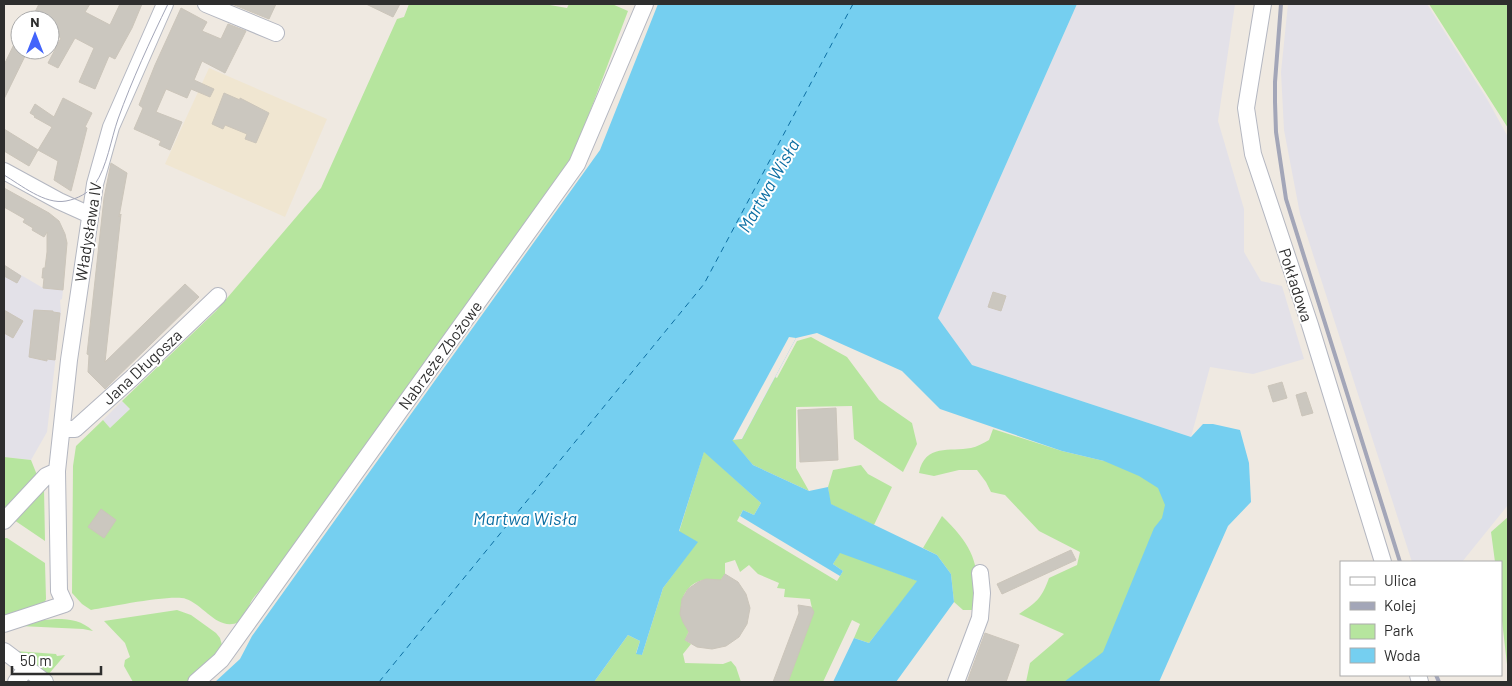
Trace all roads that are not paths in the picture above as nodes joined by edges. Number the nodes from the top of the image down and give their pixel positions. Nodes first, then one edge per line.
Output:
1 (165, 4) edge
2 (206, 4) edge
3 (645, 4) edge
4 (1263, 4) edge
5 (276, 33) dead end
6 (4, 171) edge
7 (90, 215) junction
8 (218, 296) dead end
9 (63, 428) junction
10 (57, 471) junction
11 (4, 521) edge
12 (1383, 561) edge
13 (980, 573) dead end
14 (4, 624) edge
15 (4, 651) edge
16 (26, 669) junction
17 (16, 682) edge
18 (45, 682) edge
19 (196, 682) edge
20 (956, 682) edge

1 - 7 street, Władysława IV
2 - 5 street
3 - 19 street, Nabrzeże Zbożowe
4 - 12 street, Pokładowa
6 - 7 street
7 - 9 street, Władysława IV
8 - 9 street, Jana Długosza
9 - 10 street, Władysława IV
10 - 11 street
10 - 14 street, Władysława IV
13 - 20 street
15 - 16 street
16 - 17 street
16 - 18 street

